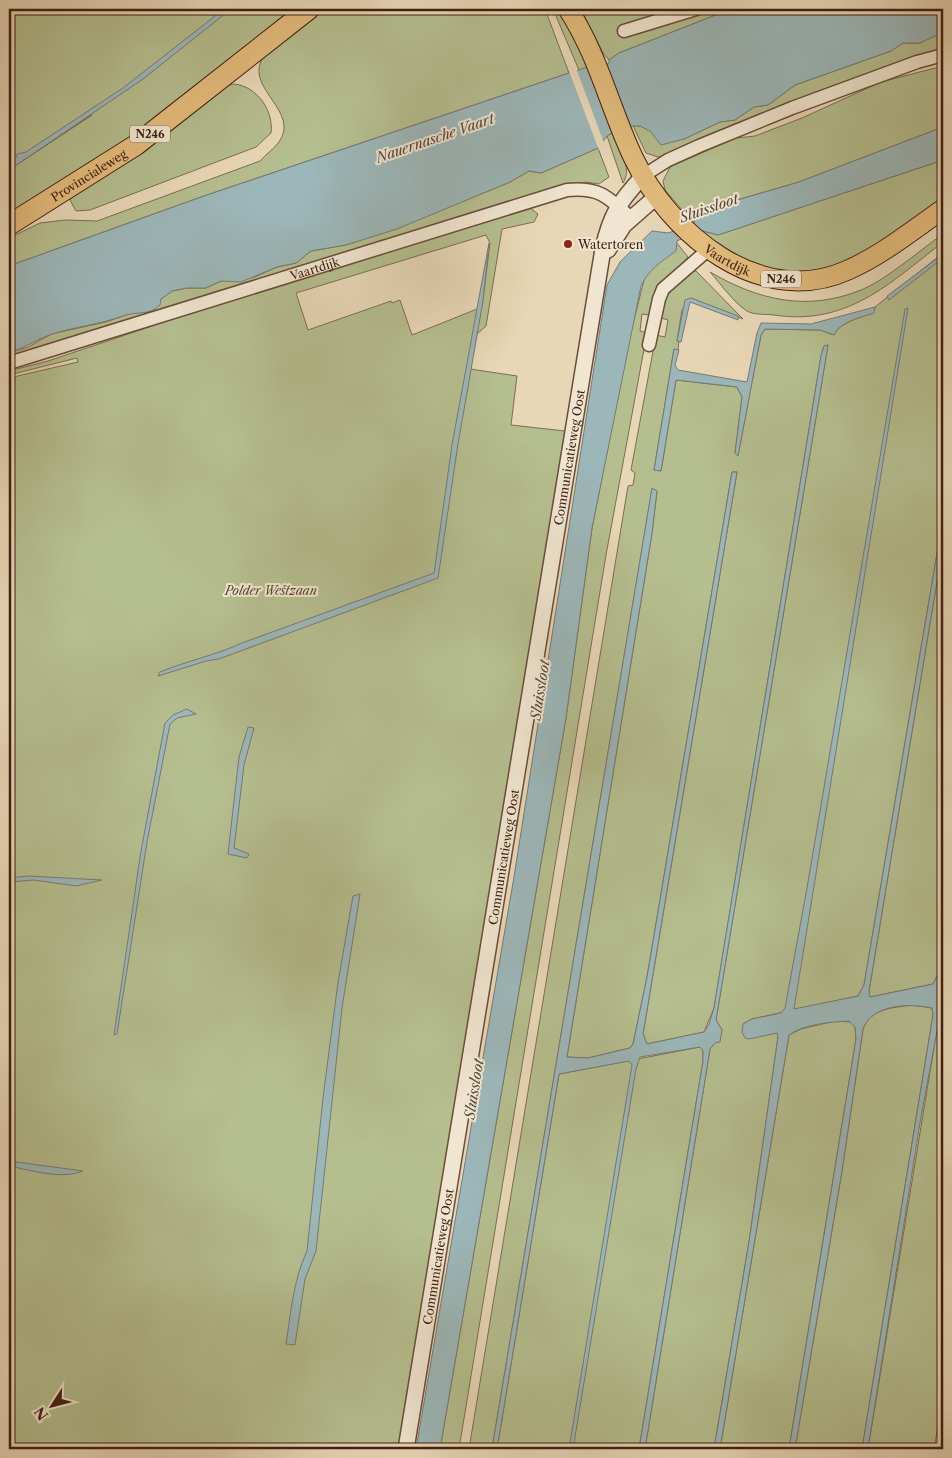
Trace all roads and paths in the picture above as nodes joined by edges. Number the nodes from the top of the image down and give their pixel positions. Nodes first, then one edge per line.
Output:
1 (303, 9) edge
2 (309, 9) edge
3 (568, 9) edge
4 (578, 9) edge
5 (696, 9) edge
6 (282, 29) junction
7 (624, 31) dead end
8 (943, 55) edge
9 (594, 56) junction
10 (644, 176) junction
11 (657, 196) junction
12 (618, 206) junction
13 (943, 209) edge
14 (631, 218) junction
15 (9, 224) edge
16 (709, 249) junction
17 (602, 266) junction
18 (650, 345) dead end
19 (9, 363) edge
20 (406, 1449) edge

1 - 6 highway, Provincialeweg / N246
2 - 6 highway, Provincialeweg / N246
3 - 9 main road, N246
4 - 9 main road, N246
5 - 7 street
6 - 15 highway, Provincialeweg / N246
8 - 10 street
9 - 10 main road, Vaartdijk / N246
10 - 11 main road, Vaartdijk / N246
10 - 12 street, Communicatieweg Oost
11 - 14 street, Communicatieweg Oost
11 - 16 main road, Vaartdijk / N246
12 - 14 street, Vaartdijk
12 - 17 street, Communicatieweg Oost
12 - 19 street, Vaartdijk
13 - 16 main road, Vaartdijk / N246
14 - 17 street, Communicatieweg Oost
16 - 18 street
17 - 20 street, Communicatieweg Oost

